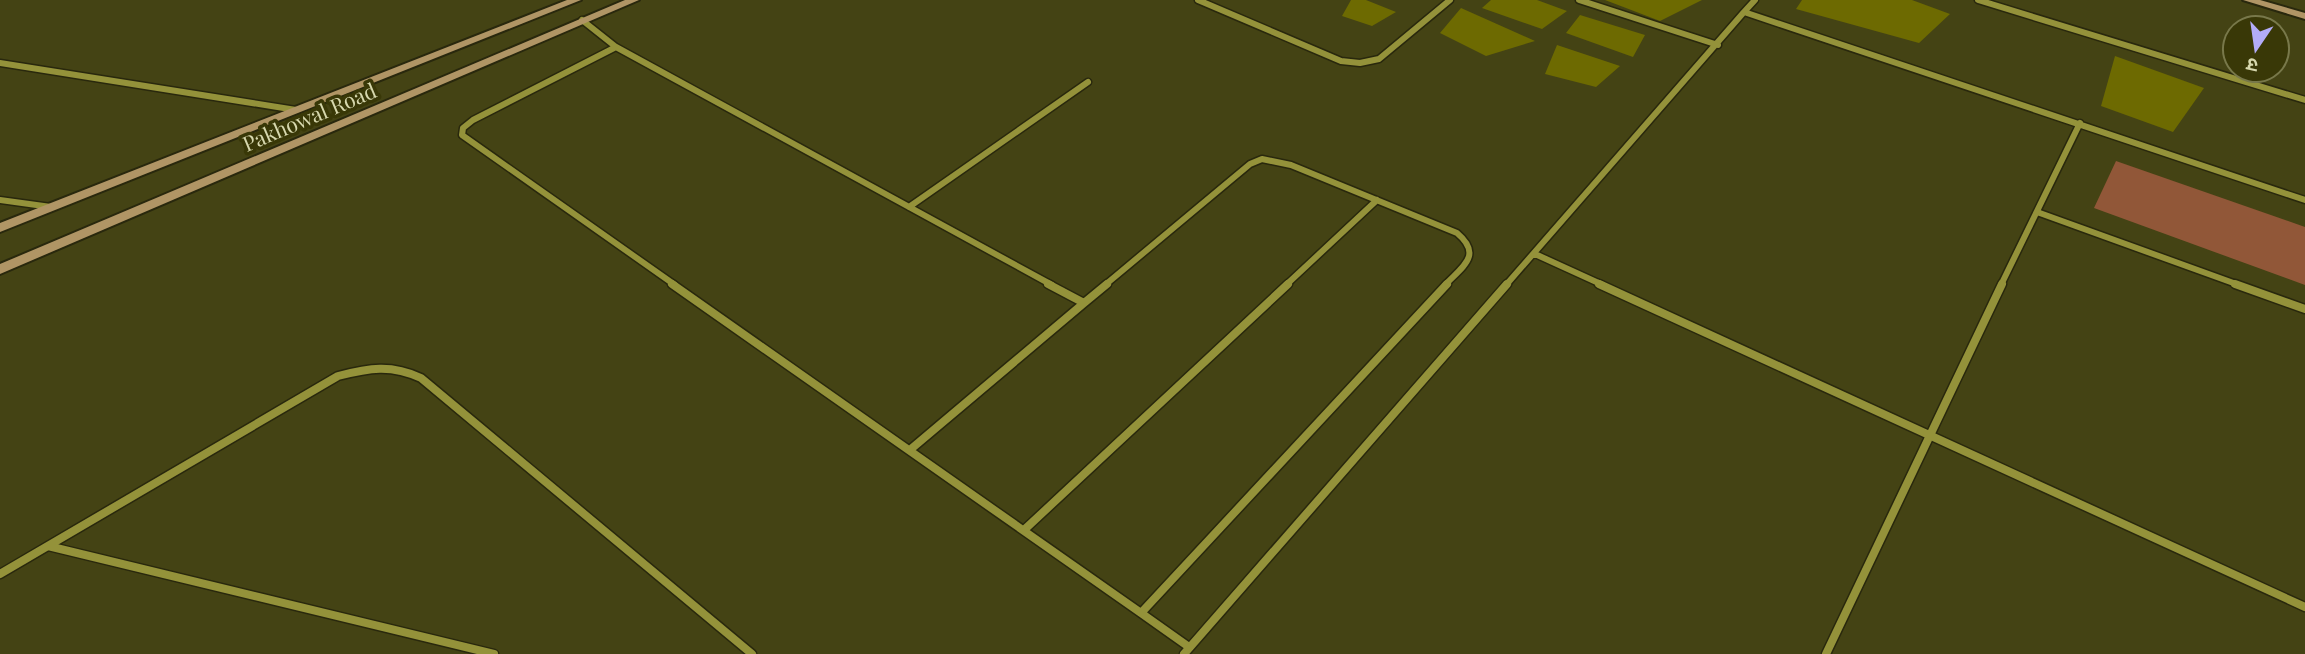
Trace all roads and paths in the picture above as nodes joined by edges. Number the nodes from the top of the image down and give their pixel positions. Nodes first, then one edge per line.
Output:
1 (576, 0) edge
2 (634, 0) edge
3 (1450, 0) edge
4 (1579, 0) edge
5 (1755, 0) edge
6 (1979, 0) edge
7 (2248, 0) edge
8 (1204, 1) edge
9 (1744, 12) junction
10 (2305, 16) edge
11 (582, 20) junction
12 (1718, 45) junction
13 (616, 47) junction
14 (0, 63) edge
15 (1088, 82) dead end
16 (2305, 100) edge
17 (296, 110) junction
18 (2080, 123) junction
19 (0, 200) edge
20 (1377, 200) junction
21 (2305, 200) edge
22 (53, 207) junction
23 (909, 207) junction
24 (2037, 212) junction
25 (0, 228) edge
26 (1535, 254) junction
27 (0, 269) edge
28 (1084, 303) junction
29 (2305, 309) edge
30 (1928, 436) junction
31 (911, 449) junction
32 (1024, 530) junction
33 (48, 546) junction
34 (0, 574) edge
35 (2305, 607) edge
36 (1140, 613) junction
37 (1186, 650) edge
38 (494, 654) edge
39 (752, 654) edge
40 (1826, 654) edge

1 - 17 street, Pakhowal Road
2 - 11 street, Pakhowal Road
3 - 8 street
4 - 12 street
5 - 9 street
6 - 16 street
7 - 10 street
9 - 12 street
9 - 18 street
11 - 13 street
11 - 27 street, Pakhowal Road
12 - 26 street
13 - 23 street
13 - 31 street
14 - 17 street
15 - 23 street
17 - 22 street, Pakhowal Road
18 - 21 street
18 - 24 street
19 - 22 street
20 - 28 street
20 - 32 street
20 - 36 street
22 - 25 street, Pakhowal Road
23 - 28 street
24 - 29 street
24 - 30 street
26 - 30 street
26 - 37 street
28 - 31 street
30 - 35 street
30 - 40 street
31 - 32 street
32 - 36 street
33 - 34 street
33 - 38 street
33 - 39 street
36 - 37 street

